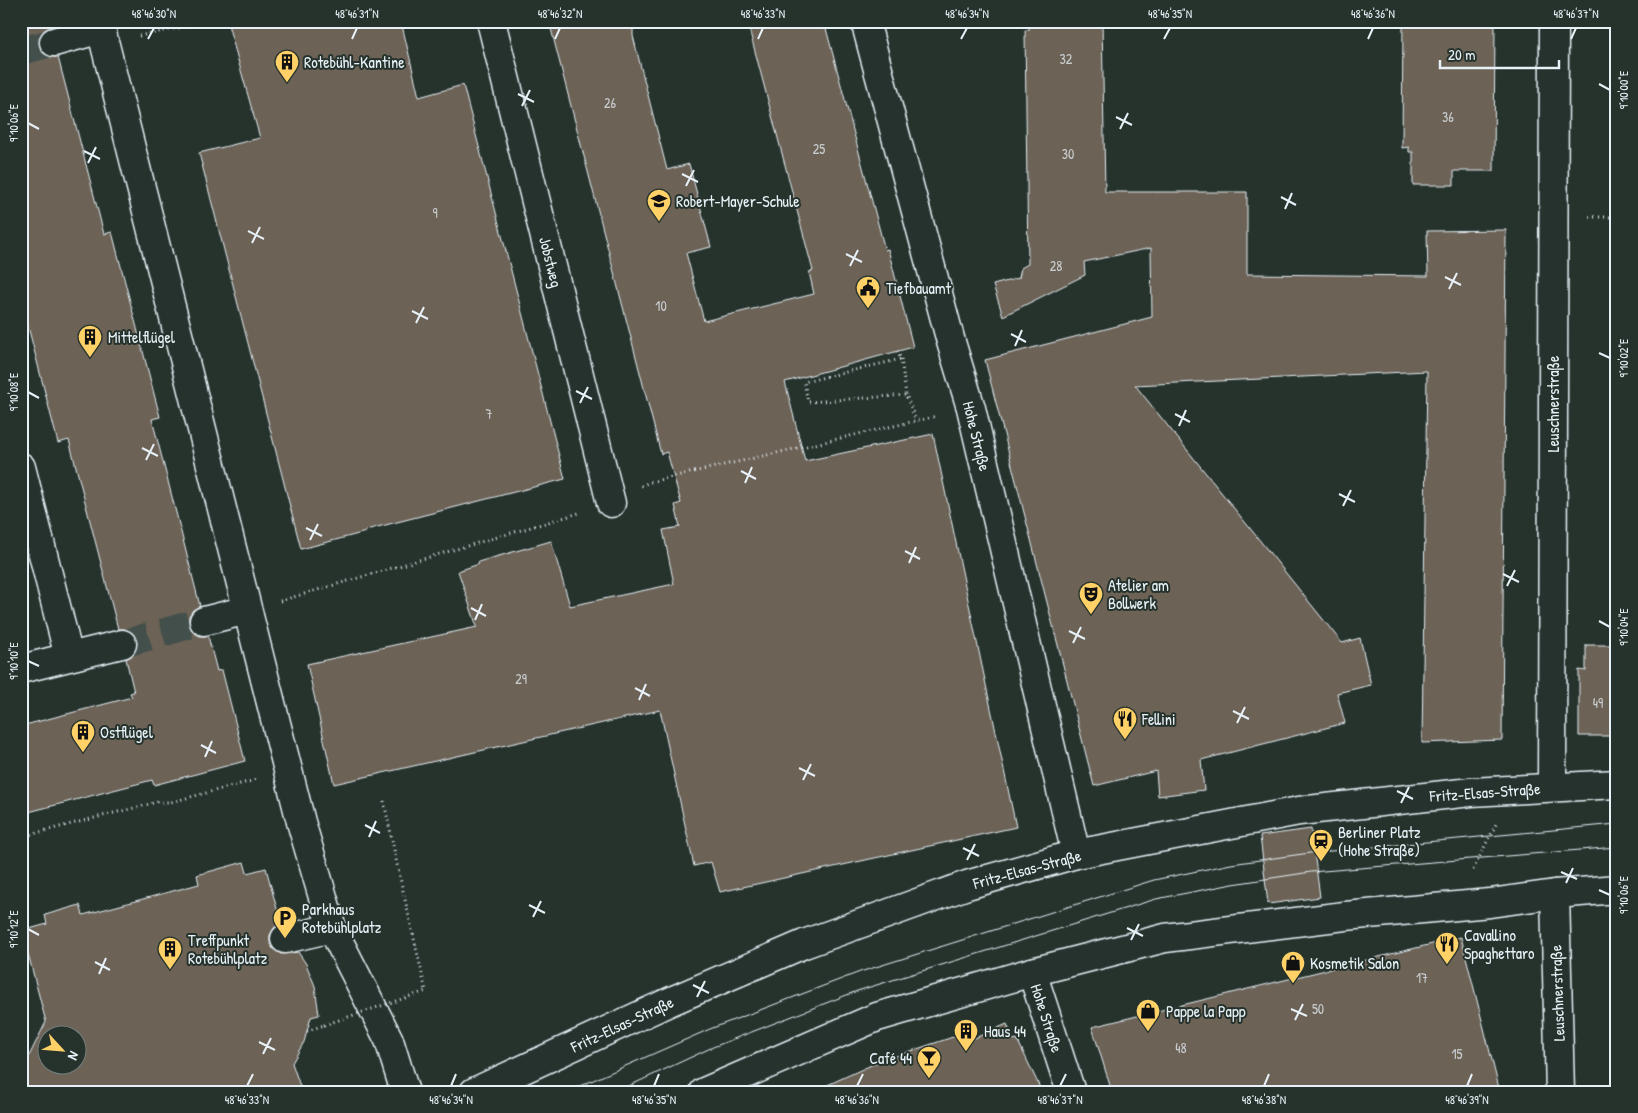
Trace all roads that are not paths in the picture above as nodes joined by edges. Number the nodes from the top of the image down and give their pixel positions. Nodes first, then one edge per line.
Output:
1 (491, 21) edge
2 (866, 21) edge
3 (1554, 21) edge
4 (100, 25) edge
5 (54, 42) tunnel mouth
6 (21, 467) edge
7 (611, 504) dead end
8 (247, 610) junction
9 (204, 622) tunnel mouth
10 (122, 644) tunnel mouth
11 (69, 657) junction
12 (21, 669) edge
13 (1617, 784) edge
14 (1552, 787) junction
15 (1076, 854) junction
16 (1617, 889) edge
17 (1555, 894) junction
18 (332, 928) junction
19 (285, 939) dead end
20 (1032, 972) junction
21 (405, 1092) edge
22 (474, 1092) edge
23 (704, 1092) edge
24 (1071, 1092) edge
25 (1560, 1092) edge

1 - 7 street, Jobstweg
2 - 15 street, Hohe Straße
3 - 14 street, Leuschnerstraße
4 - 5 street
4 - 8 street
6 - 11 street
8 - 9 street
8 - 18 street
10 - 11 street
11 - 12 street
13 - 14 street, Fritz-Elsas-Straße
14 - 15 street, Fritz-Elsas-Straße
15 - 22 street, Fritz-Elsas-Straße
16 - 17 street
17 - 20 street
17 - 25 street, Leuschnerstraße
18 - 19 street
18 - 21 street
20 - 23 street
20 - 24 street, Hohe Straße

